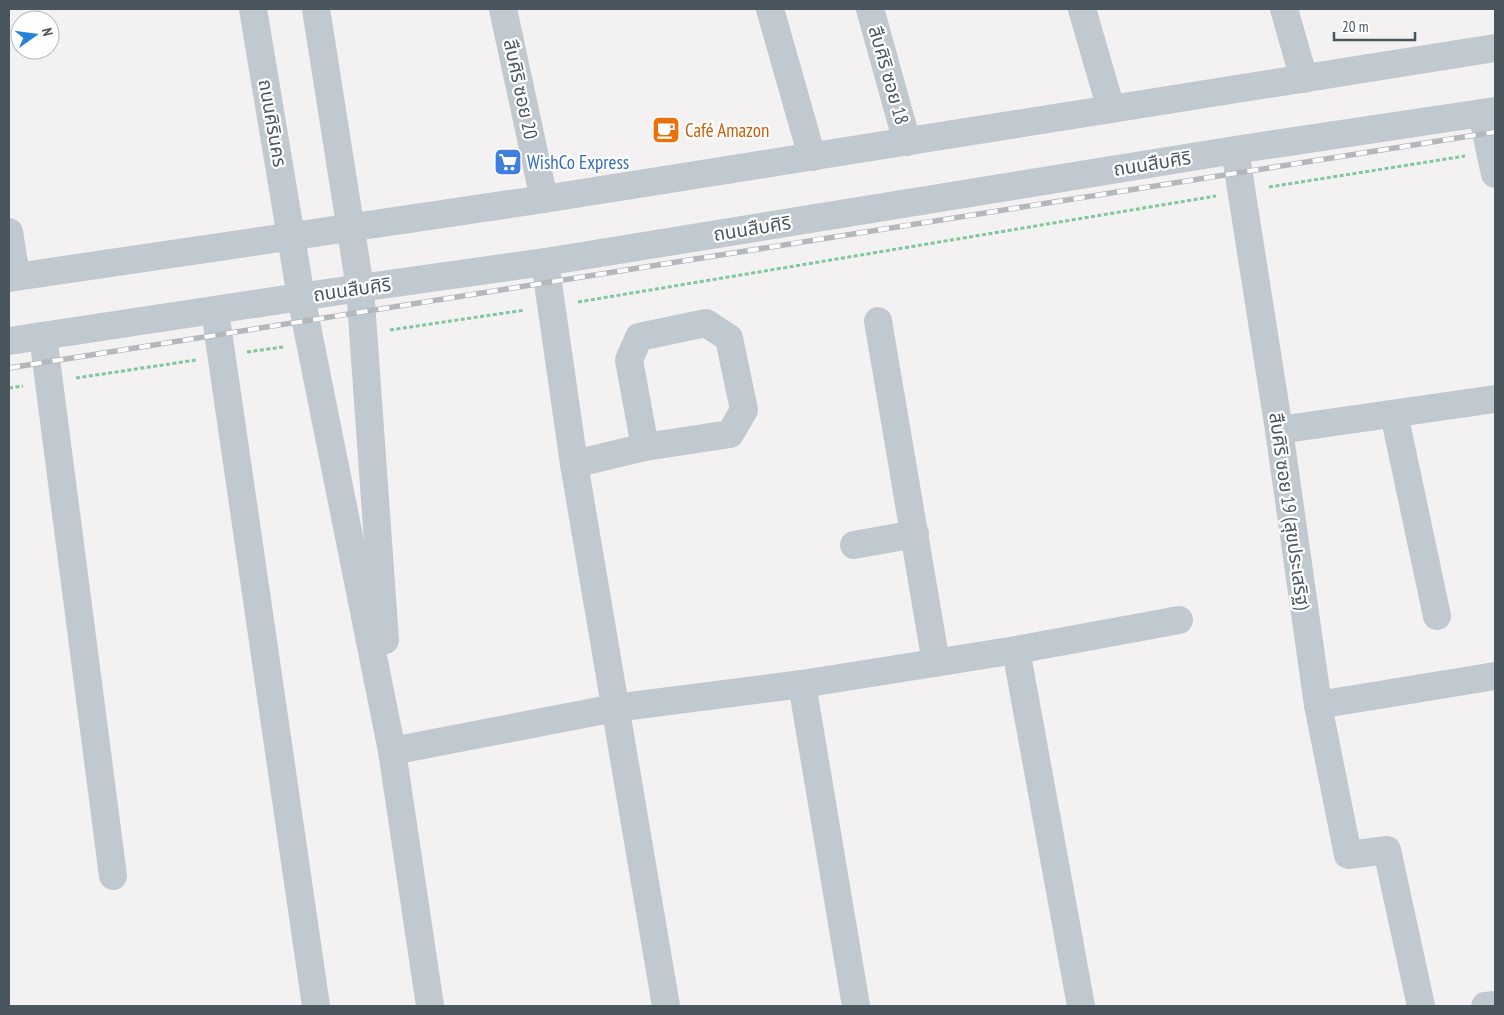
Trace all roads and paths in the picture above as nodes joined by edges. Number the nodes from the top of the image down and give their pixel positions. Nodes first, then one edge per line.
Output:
1 (253, 9) edge
2 (316, 9) edge
3 (504, 9) edge
4 (770, 9) edge
5 (870, 9) edge
6 (1082, 9) edge
7 (1284, 9) edge
8 (1495, 48) edge
9 (1304, 80) junction
10 (1111, 109) junction
11 (1489, 112) edge
12 (907, 142) junction
13 (1235, 150) junction
14 (812, 156) junction
15 (1493, 163) edge
16 (1242, 192) junction
17 (544, 199) junction
18 (352, 228) junction
19 (9, 232) edge
20 (290, 237) junction
21 (545, 262) junction
22 (12, 277) edge
23 (360, 288) junction
24 (301, 297) junction
25 (551, 306) junction
26 (215, 311) junction
27 (878, 321) dead end
28 (364, 334) junction
29 (43, 336) junction
30 (9, 341) edge
31 (310, 342) junction
32 (221, 356) junction
33 (49, 382) junction
34 (9, 388) edge
35 (1495, 399) edge
36 (1394, 414) junction
37 (1279, 430) junction
38 (645, 447) junction
39 (574, 464) junction
40 (914, 534) junction
41 (854, 544) dead end
42 (1437, 616) dead end
43 (1179, 620) dead end
44 (1016, 650) junction
45 (936, 663) junction
46 (1495, 676) edge
47 (802, 684) junction
48 (1318, 705) junction
49 (615, 708) junction
50 (392, 751) junction
51 (113, 876) dead end
52 (1495, 1005) edge
53 (316, 1006) edge
54 (430, 1006) edge
55 (666, 1006) edge
56 (856, 1006) edge
57 (1081, 1006) edge
58 (1421, 1006) edge
59 (1485, 1006) edge

1 - 20 street, ถนนศิรินคร
2 - 18 street
3 - 17 street, สืบศิริ ซอย 20
4 - 14 street
5 - 12 street, สืบศิริ ซอย 18
6 - 10 street
7 - 9 street
8 - 9 street
9 - 10 street
10 - 12 street
11 - 13 street, ถนนสืบศิริ
11 - 15 street
12 - 14 street
13 - 16 street, สืบศิริ ซอย 19 (สุขประเสริฐ)
13 - 21 street, ถนนสืบศิริ
14 - 17 street
15 - 16 path
16 - 25 path
16 - 37 street, สืบศิริ ซอย 19 (สุขประเสริฐ)
17 - 18 street
18 - 20 street
18 - 23 street
19 - 22 street
20 - 22 street
20 - 24 street, ถนนศิรินคร
21 - 23 street, ถนนสืบศิริ
21 - 25 street
23 - 24 street, ถนนสืบศิริ
23 - 28 street
24 - 26 street, ถนนสืบศิริ
24 - 31 street, ถนนศิรินคร
25 - 28 path
25 - 39 street
26 - 29 street, ถนนสืบศิริ
26 - 32 street
27 - 40 street
28 - 50 street
29 - 30 street, ถนนสืบศิริ
29 - 33 street
31 - 32 path
31 - 50 street, ถนนศิรินคร
32 - 33 path
32 - 53 street
33 - 34 path
33 - 51 street
35 - 36 street
36 - 37 street
36 - 42 street
37 - 48 street, สืบศิริ ซอย 19 (สุขประเสริฐ)
38 - 38 street
38 - 39 street
39 - 49 street
40 - 41 street
40 - 45 street
43 - 44 street
44 - 45 street
44 - 57 street
45 - 47 street
46 - 48 street
47 - 49 street
47 - 56 street
48 - 58 street, สืบศิริ ซอย 19 (สุขประเสริฐ)
49 - 50 street
49 - 55 street
50 - 54 street
52 - 59 street

